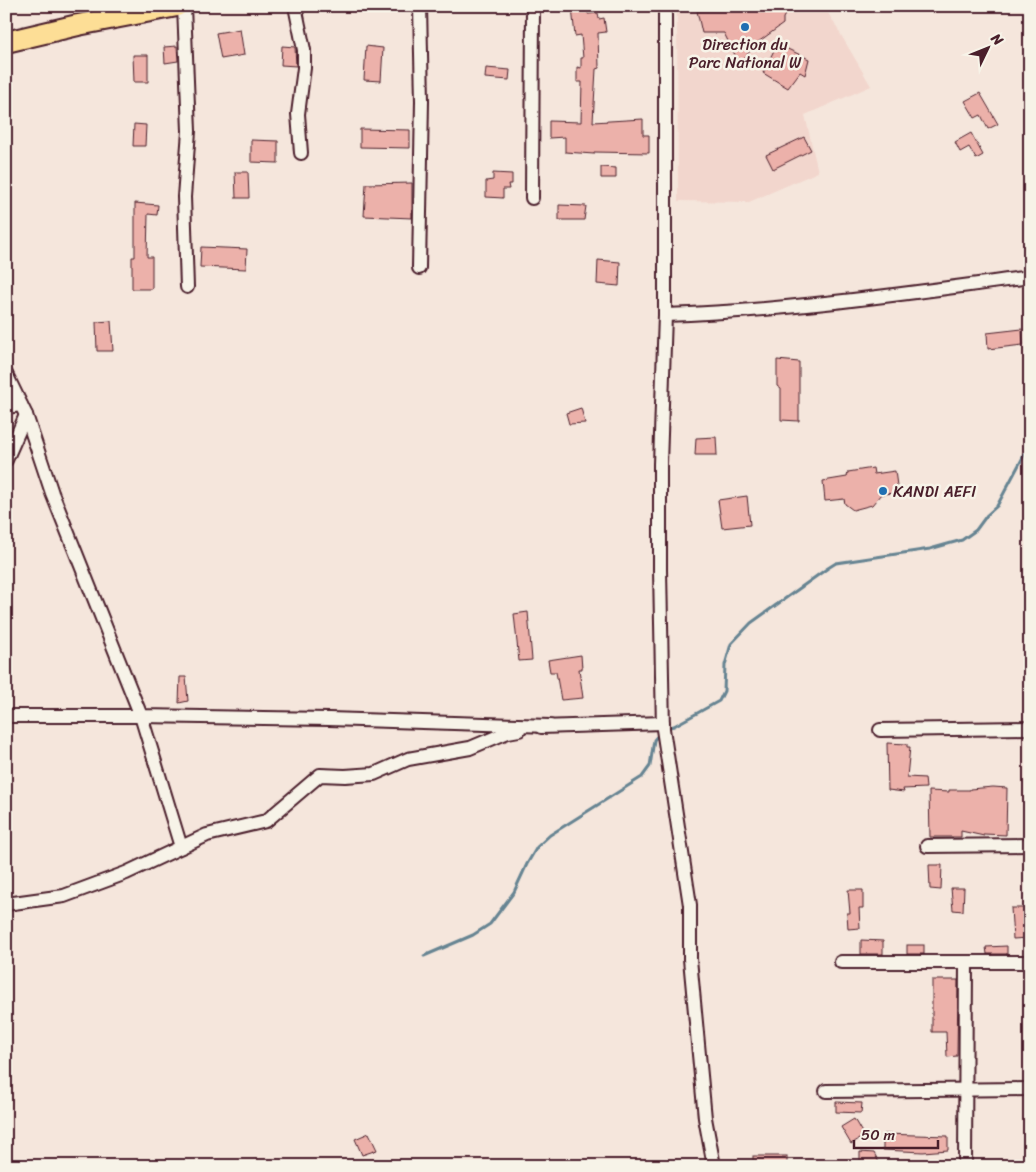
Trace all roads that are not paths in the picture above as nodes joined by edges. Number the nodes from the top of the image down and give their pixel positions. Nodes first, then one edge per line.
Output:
1 (177, 6) edge
2 (184, 6) edge
3 (295, 6) edge
4 (420, 6) edge
5 (533, 6) edge
6 (665, 6) edge
7 (6, 42) edge
8 (300, 153) dead end
9 (532, 198) dead end
10 (420, 268) dead end
11 (1030, 277) edge
12 (187, 287) dead end
13 (665, 315) junction
14 (6, 374) edge
15 (6, 406) edge
16 (23, 410) junction
17 (6, 460) edge
18 (6, 716) edge
19 (141, 716) junction
20 (663, 723) junction
21 (550, 726) junction
22 (1030, 728) edge
23 (880, 730) dead end
24 (1030, 845) edge
25 (927, 846) dead end
26 (181, 847) junction
27 (6, 904) edge
28 (841, 962) dead end
29 (966, 962) junction
30 (1030, 962) edge
31 (1030, 1089) edge
32 (966, 1090) junction
33 (826, 1091) dead end
34 (714, 1166) edge
35 (965, 1166) edge

1 - 7 main road
2 - 12 street
3 - 8 street
4 - 10 street
5 - 9 street
6 - 13 street
11 - 13 street
13 - 20 street
14 - 16 street
15 - 16 street
16 - 17 street
16 - 19 street
18 - 19 street
19 - 21 street
19 - 26 street
20 - 21 street
20 - 34 street
21 - 26 street
22 - 23 street
24 - 25 street
26 - 27 street
28 - 29 street
29 - 30 street
29 - 32 street
31 - 32 street
32 - 33 street
32 - 35 street

